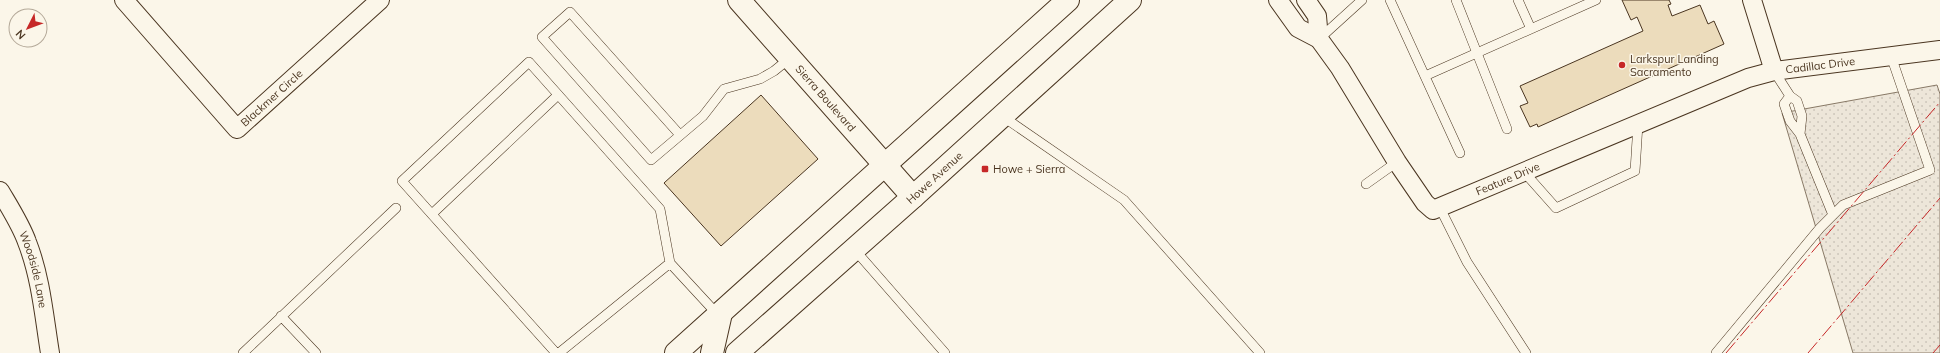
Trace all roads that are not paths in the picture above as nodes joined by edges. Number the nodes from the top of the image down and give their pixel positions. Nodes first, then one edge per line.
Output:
1 (124, 0) edge
2 (380, 0) edge
3 (739, 0) edge
4 (1068, 0) edge
5 (1130, 0) edge
6 (1278, 0) edge
7 (1306, 0) edge
8 (1362, 0) edge
9 (1390, 0) edge
10 (1456, 0) edge
11 (1518, 0) edge
12 (1596, 0) edge
13 (1752, 0) edge
14 (1580, 3) edge
15 (1531, 29) junction
16 (1319, 39) junction
17 (1940, 50) edge
18 (1477, 53) junction
19 (1891, 56) junction
20 (790, 58) junction
21 (1774, 71) junction
22 (1425, 76) junction
23 (558, 95) junction
24 (1790, 96) junction
25 (1002, 116) junction
26 (1638, 124) junction
27 (1507, 129) dead end
28 (1800, 134) junction
29 (680, 135) junction
30 (1460, 153) dead end
31 (1397, 162) junction
32 (886, 166) junction
33 (1525, 172) junction
34 (1366, 184) dead end
35 (0, 191) edge
36 (913, 197) junction
37 (396, 208) dead end
38 (1440, 208) junction
39 (432, 214) junction
40 (1833, 215) junction
41 (854, 249) junction
42 (670, 263) junction
43 (719, 314) junction
44 (281, 316) junction
45 (50, 353) edge
46 (243, 353) edge
47 (316, 353) edge
48 (556, 353) edge
49 (559, 353) edge
50 (676, 353) edge
51 (712, 353) edge
52 (737, 353) edge
53 (945, 353) edge
54 (1260, 353) edge
55 (1526, 353) edge
56 (1716, 353) edge

1 - 2 street, Blackmer Circle
3 - 20 main road, Sierra Boulevard
4 - 32 main road
5 - 25 main road, Howe Avenue
6 - 16 street
7 - 16 street
8 - 16 lane
9 - 22 lane
10 - 18 lane
11 - 15 lane
12 - 14 lane
13 - 21 street, Cadillac Drive
14 - 15 lane
15 - 18 lane
16 - 31 street
17 - 19 street, Cadillac Drive
18 - 22 lane
18 - 27 lane
19 - 21 street, Cadillac Drive
19 - 40 lane
20 - 29 lane
20 - 32 main road, Sierra Boulevard
21 - 24 lane
21 - 26 street, Feature Drive
22 - 30 lane
23 - 39 lane
23 - 39 lane
23 - 42 lane
24 - 28 lane
24 - 28 lane
25 - 36 main road, Howe Avenue
25 - 54 lane
26 - 33 street, Feature Drive
26 - 33 lane
28 - 40 lane
29 - 29 lane
31 - 34 lane
31 - 38 street
32 - 36 main road, Sierra Boulevard
32 - 43 main road
33 - 38 street, Feature Drive
35 - 45 street, Woodside Lane
36 - 41 main road, Howe Avenue
37 - 44 lane
38 - 55 lane
39 - 48 lane
40 - 56 lane
41 - 52 main road, Howe Avenue
41 - 53 lane
42 - 43 lane
42 - 49 lane
43 - 50 main road
43 - 51 main road
44 - 46 lane
44 - 47 lane

